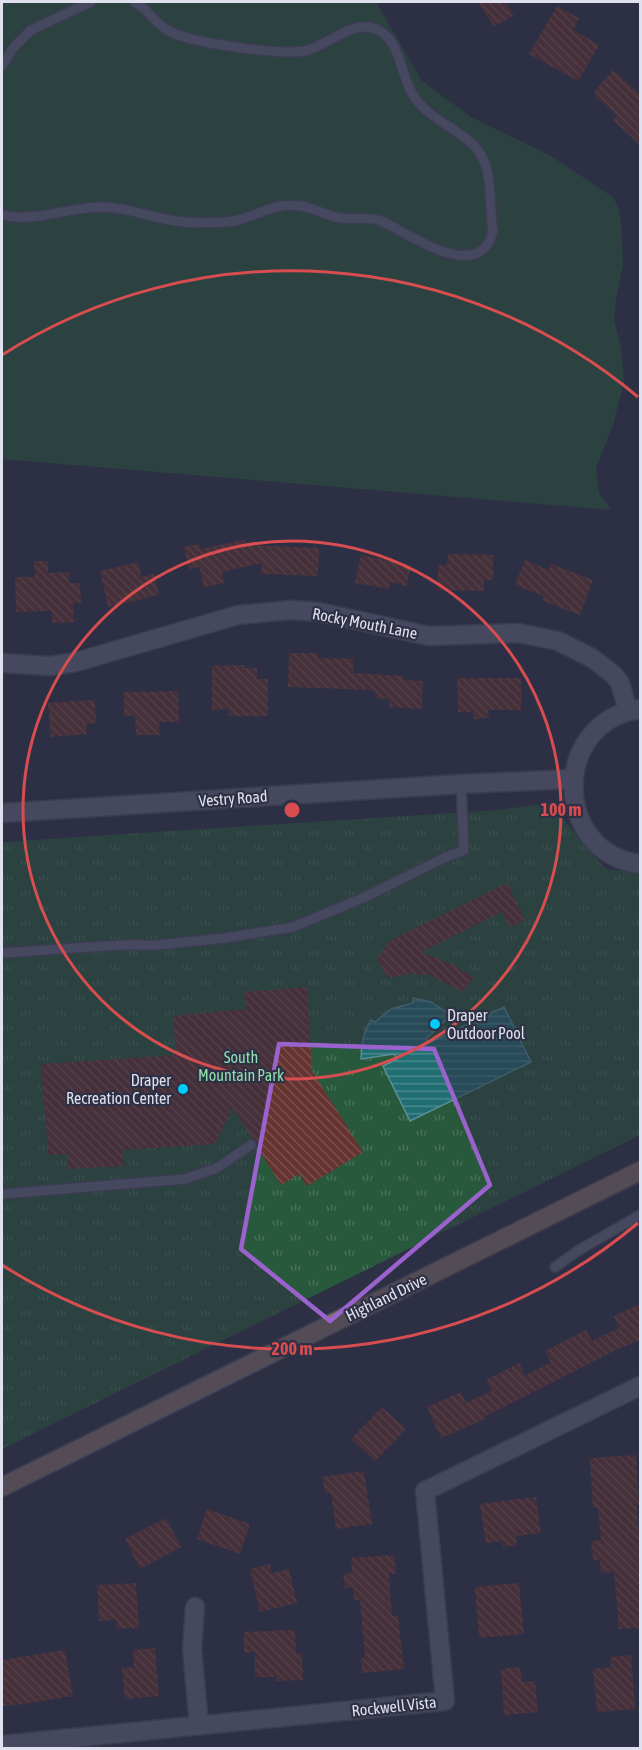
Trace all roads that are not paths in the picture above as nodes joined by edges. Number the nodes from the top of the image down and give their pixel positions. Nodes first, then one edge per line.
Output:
1 (91, 2) edge
2 (135, 2) edge
3 (2, 66) edge
4 (2, 215) edge
5 (2, 663) edge
6 (634, 709) edge
7 (573, 779) junction
8 (461, 784) junction
9 (2, 813) edge
10 (640, 864) edge
11 (2, 953) edge
12 (251, 1145) dead end
13 (640, 1171) edge
14 (2, 1194) edge
15 (640, 1215) edge
16 (555, 1267) dead end
17 (640, 1386) edge
18 (2, 1487) edge
19 (195, 1607) dead end
20 (199, 1725) junction
21 (2, 1745) edge

1 - 3 lane
2 - 4 lane
5 - 6 street, Rocky Mouth Lane
6 - 7 street
7 - 8 street, Vestry Road
7 - 10 street
8 - 9 street, Vestry Road
8 - 11 lane
12 - 14 lane
13 - 18 main road, Highland Drive
15 - 16 lane
17 - 20 street, Rockwell Vista
19 - 20 street
20 - 21 street, Rockwell Vista

